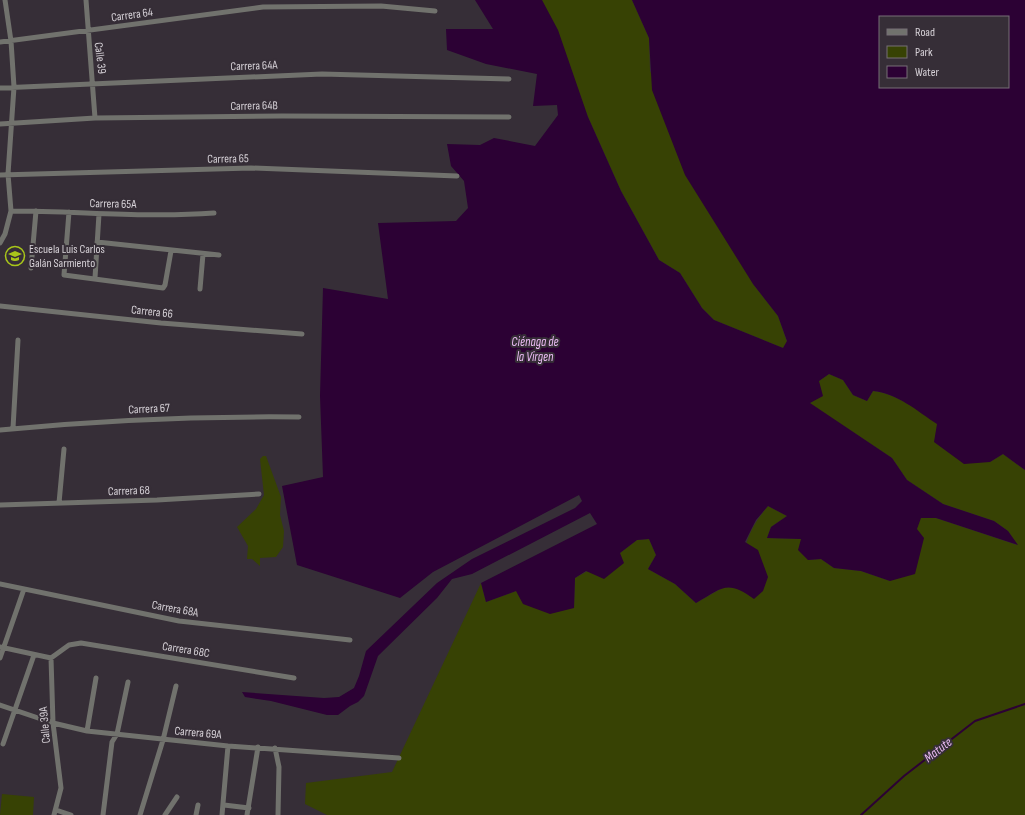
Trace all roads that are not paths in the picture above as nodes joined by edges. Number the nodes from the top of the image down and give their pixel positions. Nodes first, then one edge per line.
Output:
1 (5, 0) edge
2 (86, 0) edge
3 (435, 11) dead end
4 (87, 32) junction
5 (11, 41) junction
6 (0, 42) edge
7 (509, 79) dead end
8 (93, 83) junction
9 (14, 87) junction
10 (0, 88) edge
11 (509, 117) dead end
12 (95, 118) junction
13 (11, 123) junction
14 (0, 124) edge
15 (8, 174) junction
16 (0, 175) edge
17 (457, 176) dead end
18 (11, 211) junction
19 (36, 211) junction
20 (69, 212) junction
21 (214, 213) dead end
22 (99, 214) junction
23 (97, 242) junction
24 (0, 243) edge
25 (171, 251) junction
26 (203, 254) junction
27 (219, 256) dead end
28 (31, 268) dead end
29 (95, 278) junction
30 (200, 289) dead end
31 (0, 306) edge
32 (302, 334) dead end
33 (18, 340) dead end
34 (299, 417) dead end
35 (14, 428) junction
36 (0, 430) edge
37 (64, 449) dead end
38 (259, 494) dead end
39 (59, 503) junction
40 (0, 505) edge
41 (0, 584) edge
42 (24, 589) junction
43 (350, 640) dead end
44 (2, 647) edge
45 (34, 655) junction
46 (0, 658) edge
47 (52, 658) junction
48 (96, 678) dead end
49 (294, 678) dead end
50 (128, 682) dead end
51 (176, 686) dead end
52 (0, 705) edge
53 (14, 709) junction
54 (53, 723) junction
55 (87, 731) junction
56 (117, 734) junction
57 (163, 740) junction
58 (3, 744) dead end
59 (228, 746) junction
60 (258, 748) junction
61 (274, 748) junction
62 (398, 758) dead end
63 (177, 797) dead end
64 (198, 805) dead end
65 (224, 805) junction
66 (248, 808) junction
67 (55, 812) edge
68 (71, 815) edge
69 (103, 815) edge
70 (140, 815) edge
71 (165, 815) edge
72 (196, 815) edge
73 (222, 815) edge
74 (247, 815) edge
75 (278, 815) edge

1 - 5 street
2 - 4 street, Calle 39
3 - 4 street, Carrera 64
4 - 5 street, Carrera 64
4 - 8 street, Calle 39
5 - 6 street, Carrera 64
5 - 9 street
7 - 8 street, Carrera 64A
8 - 9 street, Carrera 64A
8 - 12 street, Calle 39
9 - 10 street, Carrera 64A
9 - 13 street
11 - 12 street, Carrera 64B
12 - 13 street, Carrera 64B
13 - 14 street, Carrera 64B
13 - 15 street
15 - 16 street, Carrera 65
15 - 17 street, Carrera 65
15 - 18 street
18 - 19 street, Carrera 65A
18 - 24 street
19 - 20 street, Carrera 65A
19 - 28 street
20 - 22 street, Carrera 65A
20 - 29 street
21 - 22 street, Carrera 65A
22 - 23 street
23 - 25 street
23 - 29 street
25 - 26 street
25 - 29 street
26 - 27 street
26 - 30 street
31 - 32 street, Carrera 66
33 - 35 street
34 - 35 street, Carrera 67
35 - 36 street, Carrera 67
37 - 39 street
38 - 39 street, Carrera 68
39 - 40 street, Carrera 68
41 - 42 street, Carrera 68A
42 - 43 street, Carrera 68A
42 - 44 street
44 - 45 street
44 - 46 street
45 - 47 street
45 - 53 street
47 - 49 street, Carrera 68C
47 - 54 street, Calle 39A
48 - 55 street
50 - 56 street
51 - 57 street
52 - 53 street, Carrera 69A
53 - 54 street, Carrera 69A
53 - 58 street
54 - 55 street, Carrera 69A
54 - 67 street, Calle 39A
55 - 56 street, Carrera 69A
56 - 57 street, Carrera 69A
56 - 69 street
57 - 59 street, Carrera 69A
57 - 70 street
59 - 60 street, Carrera 69A
59 - 65 street
60 - 61 street, Carrera 69A
60 - 66 street
61 - 62 street, Carrera 69A
61 - 75 street
63 - 71 street
64 - 72 street
65 - 66 street
65 - 73 street
66 - 74 street
67 - 68 street

